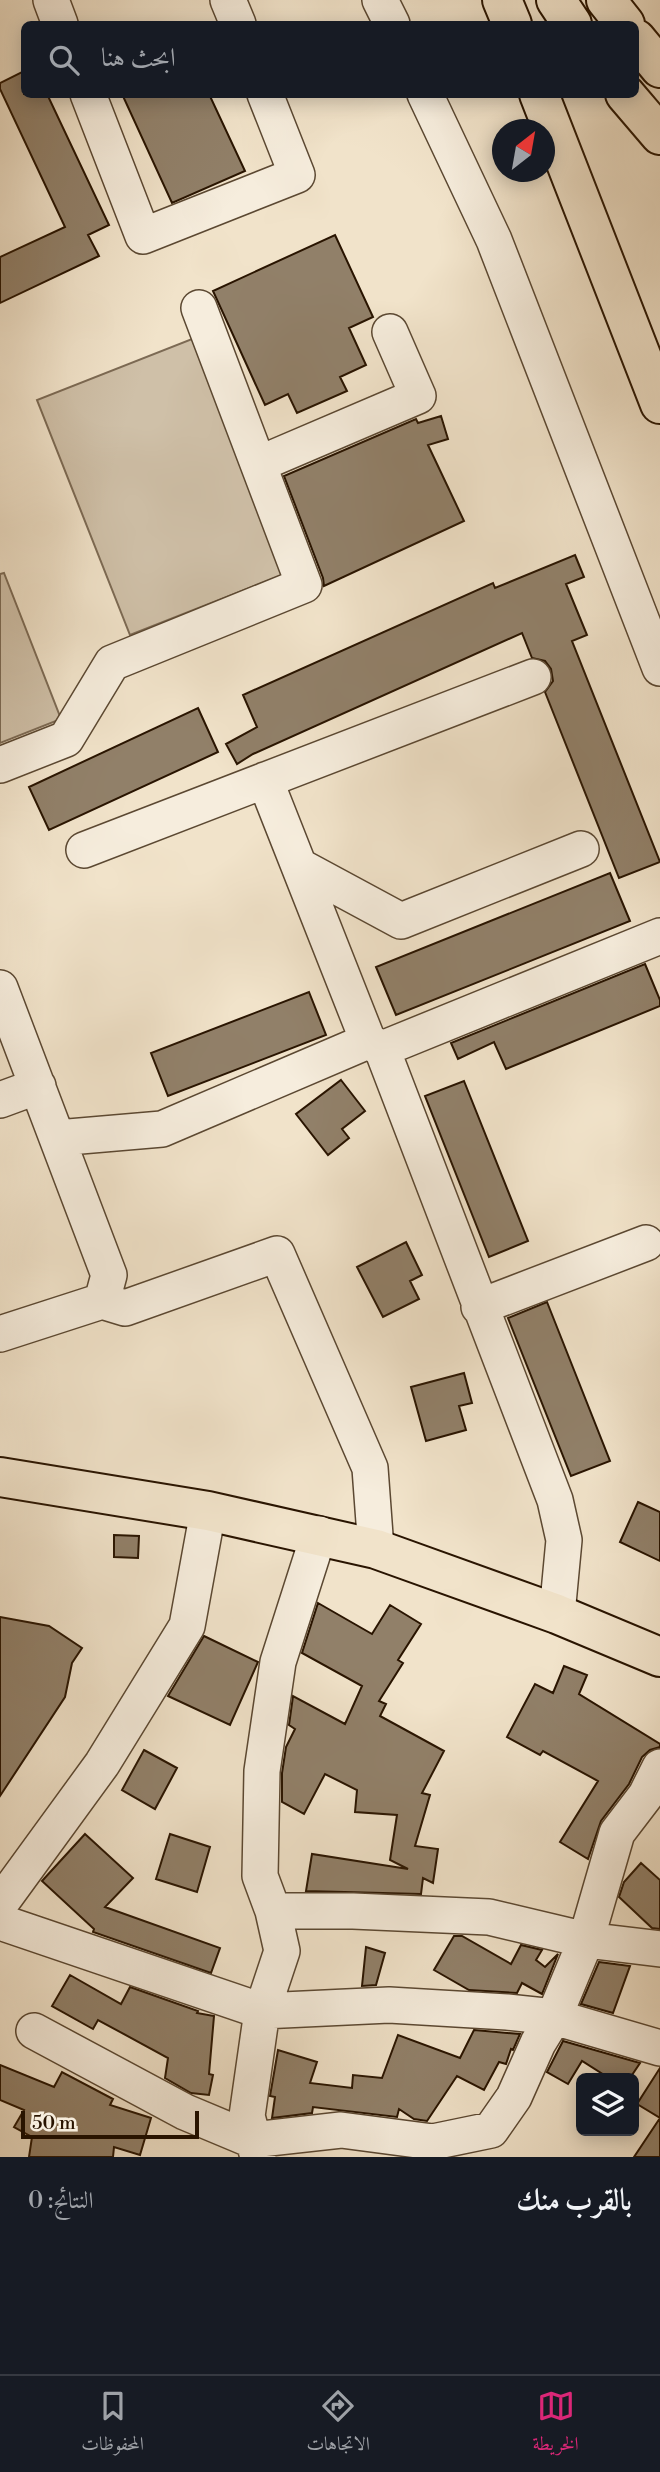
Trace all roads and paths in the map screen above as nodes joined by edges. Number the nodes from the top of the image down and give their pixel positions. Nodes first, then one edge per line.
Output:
1 (51, 0) edge
2 (228, 0) edge
3 (380, 0) edge
4 (502, 0) edge
5 (556, 0) edge
6 (607, 0) edge
7 (60, 21) edge
8 (237, 21) edge
9 (390, 21) edge
10 (511, 21) edge
11 (570, 21) edge
12 (623, 21) edge
13 (639, 44) edge
14 (660, 68) edge
15 (90, 98) edge
16 (267, 98) edge
17 (427, 98) edge
18 (541, 98) edge
19 (628, 98) edge
20 (660, 135) edge
21 (199, 308) dead end
22 (390, 332) dead end
23 (652, 361) edge
24 (660, 404) edge
25 (259, 464) junction
26 (660, 668) edge
27 (533, 677) dead end
28 (0, 765) edge
29 (265, 780) junction
30 (582, 849) dead end
31 (84, 850) dead end
32 (299, 866) junction
33 (660, 936) edge
34 (0, 988) edge
35 (375, 1045) junction
36 (38, 1086) junction
37 (0, 1100) edge
38 (57, 1138) junction
39 (646, 1243) dead end
40 (102, 1301) junction
41 (479, 1307) junction
42 (0, 1334) edge
43 (0, 1477) edge
44 (208, 1511) junction
45 (319, 1534) junction
46 (376, 1549) junction
47 (557, 1614) junction
48 (660, 1657) edge
49 (660, 1767) edge
50 (0, 1904) edge
51 (273, 1911) junction
52 (0, 1922) edge
53 (586, 1940) junction
54 (659, 1948) edge
55 (262, 2011) junction
56 (554, 2017) junction
57 (34, 2031) dead end
58 (660, 2048) edge
59 (255, 2149) edge

1 - 7 street
2 - 8 street
3 - 9 street
4 - 10 main road
5 - 11 main road
6 - 12 main road
13 - 14 main road
15 - 16 street
17 - 26 street
18 - 23 main road
19 - 20 main road
21 - 25 street
22 - 25 street
23 - 24 main road
25 - 28 street
27 - 29 street
29 - 31 street
29 - 32 street
30 - 32 street
32 - 35 street
33 - 35 street
34 - 36 street
35 - 38 street
35 - 41 street
36 - 37 street
36 - 38 street
38 - 40 street
39 - 41 street
40 - 42 street
40 - 46 street
41 - 47 street
43 - 44 main road
44 - 45 main road
44 - 50 street
45 - 46 main road
45 - 51 street
46 - 47 main road
47 - 48 main road
49 - 53 street
51 - 53 street
51 - 55 street
52 - 55 street
53 - 54 street
53 - 56 street
55 - 56 street
55 - 59 street
56 - 58 street
56 - 59 street
57 - 59 street

